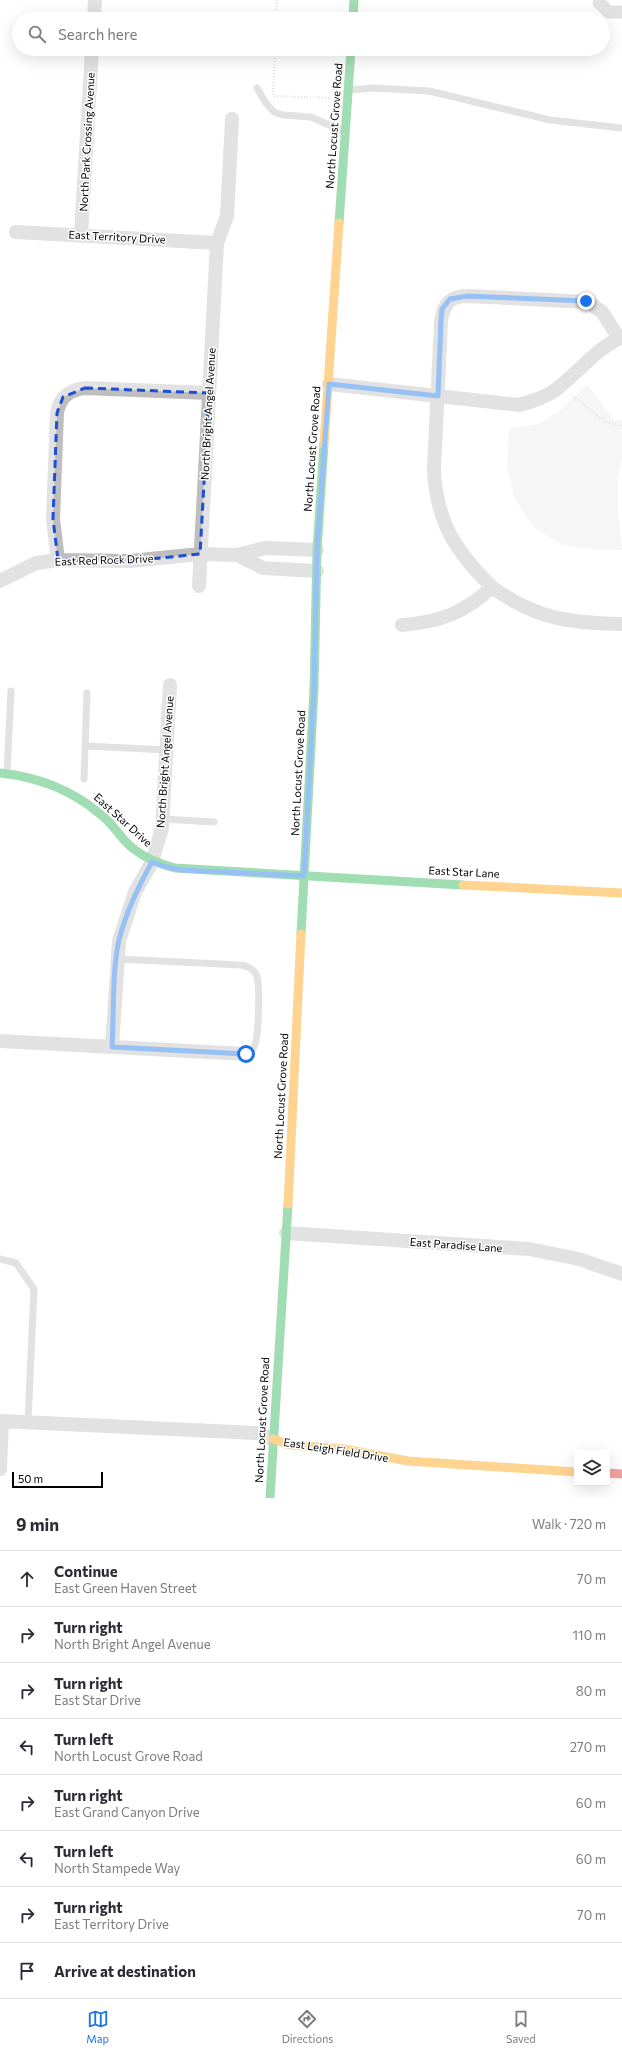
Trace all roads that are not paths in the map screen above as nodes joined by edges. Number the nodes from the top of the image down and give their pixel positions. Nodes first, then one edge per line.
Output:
1 (95, 0) edge
2 (354, 0) edge
3 (94, 12) edge
4 (353, 12) edge
5 (92, 56) edge
6 (350, 56) edge
7 (257, 88) dead end
8 (348, 90) junction
9 (232, 119) dead end
10 (622, 128) edge
11 (345, 132) junction
12 (16, 232) dead end
13 (82, 235) junction
14 (217, 243) junction
15 (620, 338) edge
16 (329, 384) junction
17 (209, 393) junction
18 (438, 396) junction
19 (317, 550) junction
20 (200, 554) junction
21 (237, 555) junction
22 (58, 560) junction
23 (317, 571) junction
24 (0, 581) edge
25 (199, 586) dead end
26 (492, 587) junction
27 (622, 624) edge
28 (402, 625) dead end
29 (170, 685) dead end
30 (11, 691) dead end
31 (87, 693) dead end
32 (85, 746) junction
33 (167, 750) junction
34 (4, 774) edge
35 (84, 779) dead end
36 (163, 818) junction
37 (214, 822) dead end
38 (152, 862) junction
39 (304, 876) junction
40 (622, 893) edge
41 (116, 959) junction
42 (0, 1041) edge
43 (112, 1047) junction
44 (246, 1054) joint
45 (286, 1233) junction
46 (0, 1259) edge
47 (622, 1274) edge
48 (1, 1421) edge
49 (28, 1422) junction
50 (272, 1439) junction
51 (0, 1469) edge
52 (574, 1472) edge
53 (610, 1473) edge
54 (622, 1474) edge
55 (270, 1498) edge

1 - 3 street
2 - 4 main road
5 - 13 street, North Park Crossing Avenue
6 - 8 main road, North Locust Grove Road
7 - 11 lane
8 - 10 lane
8 - 11 main road, North Locust Grove Road
9 - 14 street, North Bright Angel Avenue
11 - 16 main road, North Locust Grove Road
12 - 13 street, East Territory Drive
13 - 14 street, East Territory Drive
14 - 17 street, North Bright Angel Avenue
15 - 18 street
15 - 18 street
16 - 18 street
16 - 19 main road, North Locust Grove Road
17 - 20 street, North Bright Angel Avenue
17 - 22 street
18 - 26 street
19 - 21 street, East Red Rock Drive
19 - 23 main road, North Locust Grove Road
20 - 21 street, East Red Rock Drive
20 - 22 street, East Red Rock Drive
20 - 25 street, North Bright Angel Avenue
21 - 23 street, East Red Rock Drive
22 - 24 street, East Red Rock Drive
23 - 39 main road, North Locust Grove Road
26 - 27 street
26 - 28 street
29 - 33 street, North Bright Angel Avenue
30 - 34 lane
31 - 32 lane
32 - 33 lane
32 - 35 lane
33 - 36 street, North Bright Angel Avenue
34 - 38 main road, East Star Drive
36 - 37 lane
36 - 38 street, North Bright Angel Avenue
38 - 39 main road, East Star Drive
38 - 41 street, North Bright Angel Avenue
39 - 40 main road, East Star Lane
39 - 45 main road, North Locust Grove Road
41 - 43 street, North Bright Angel Avenue
41 - 44 lane
42 - 43 street
43 - 44 street
45 - 47 street, East Paradise Lane
45 - 50 main road, North Locust Grove Road
46 - 49 lane
48 - 49 street, East Leigh Field Drive
48 - 51 street
49 - 50 street, East Leigh Field Drive
50 - 52 main road, East Leigh Field Drive
50 - 55 main road, North Locust Grove Road
53 - 54 main road

